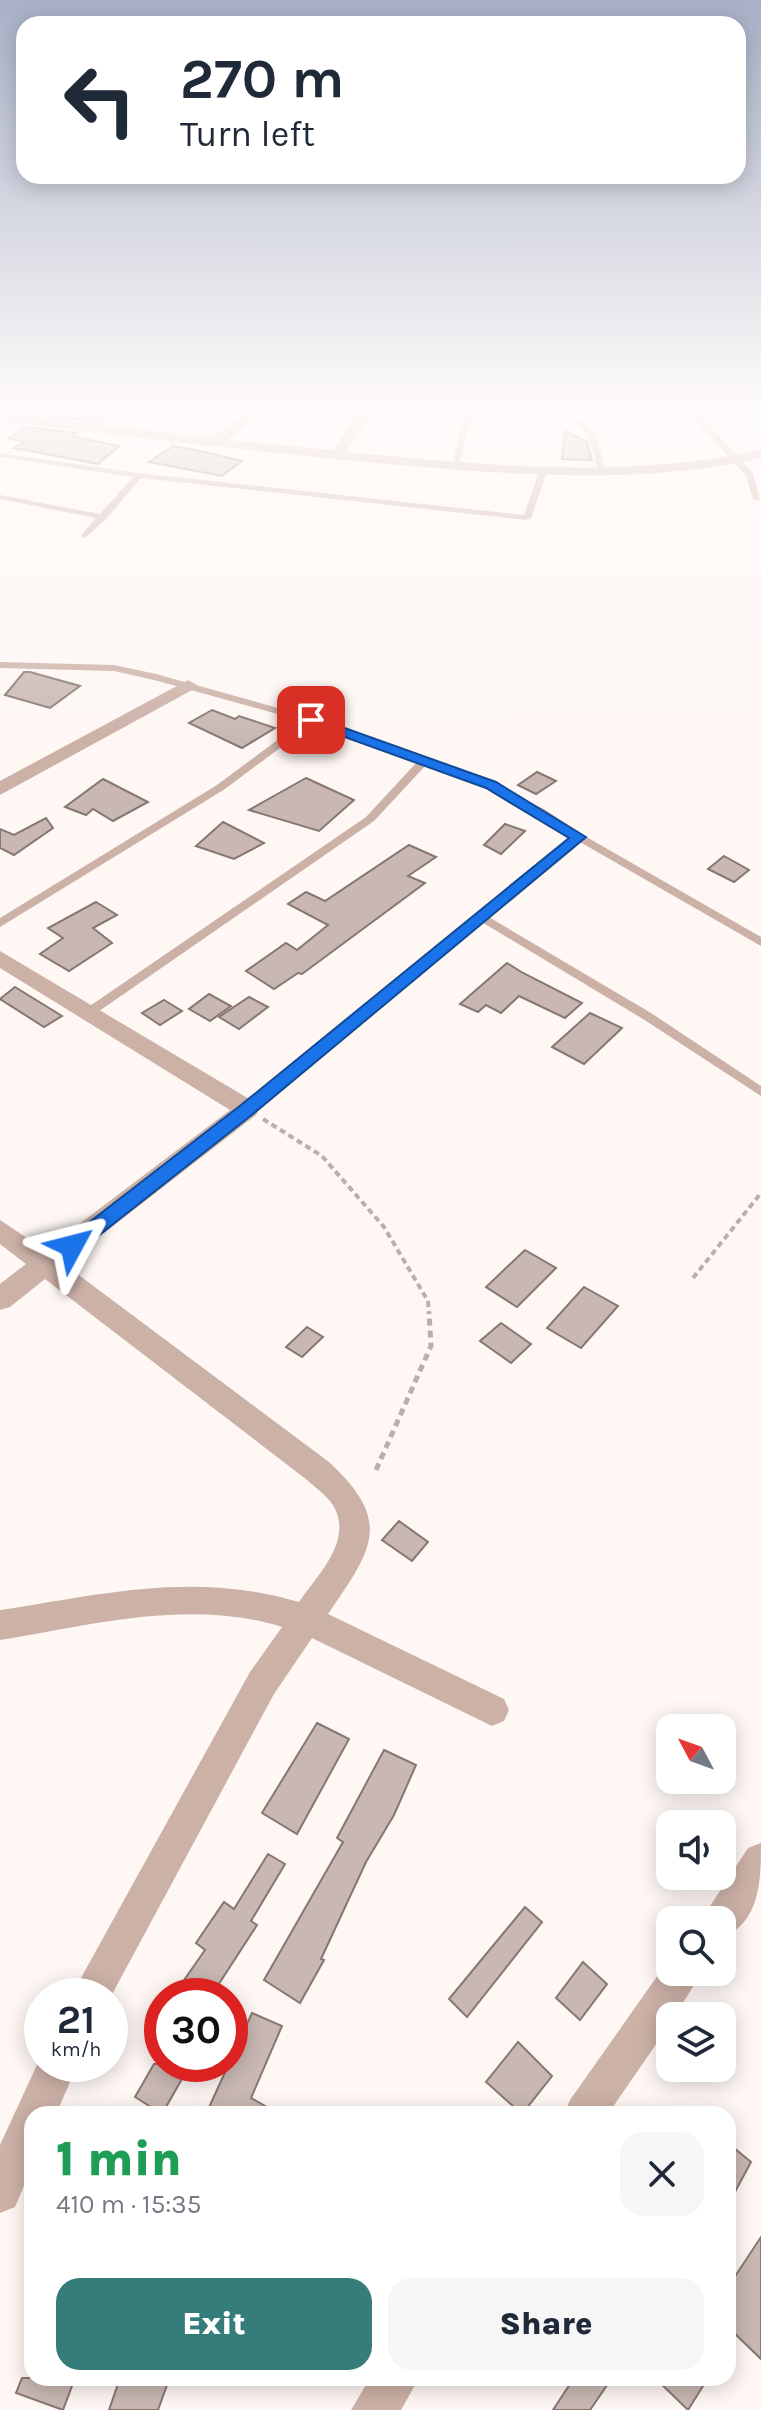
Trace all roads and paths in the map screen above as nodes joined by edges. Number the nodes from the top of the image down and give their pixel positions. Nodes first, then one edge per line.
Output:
1 (103, 517) edge
2 (85, 536) dead end
3 (0, 665) edge
4 (188, 685) junction
5 (311, 720) junction
6 (425, 760) junction
7 (0, 789) edge
8 (579, 837) junction
9 (479, 916) junction
10 (0, 923) edge
11 (761, 942) edge
12 (0, 958) edge
13 (88, 1013) junction
14 (761, 1092) edge
15 (247, 1109) junction
16 (761, 1193) edge
17 (0, 1230) edge
18 (47, 1266) junction
19 (693, 1278) dead end
20 (0, 1299) edge
21 (376, 1470) dead end
22 (308, 1620) junction
23 (0, 1625) edge
24 (492, 1710) dead end
25 (761, 1861) edge
26 (730, 1906) edge
27 (100, 1978) edge
28 (673, 1986) edge
29 (50, 2082) edge
30 (39, 2106) edge
31 (590, 2106) edge
32 (24, 2138) edge
33 (0, 2192) edge
34 (391, 2386) edge
35 (374, 2410) edge

1 - 2 lane
3 - 4 lane
4 - 5 lane
4 - 7 street
5 - 6 lane
5 - 10 lane
6 - 8 lane
6 - 13 lane
8 - 9 lane
8 - 11 lane
9 - 14 lane
9 - 15 lane
12 - 13 street
13 - 15 street
15 - 18 street
15 - 21 path
16 - 19 path
17 - 18 street
18 - 20 street
18 - 22 street
22 - 23 street
22 - 24 street
22 - 27 street
25 - 26 street
28 - 31 street
29 - 30 street
32 - 33 street
34 - 35 street

